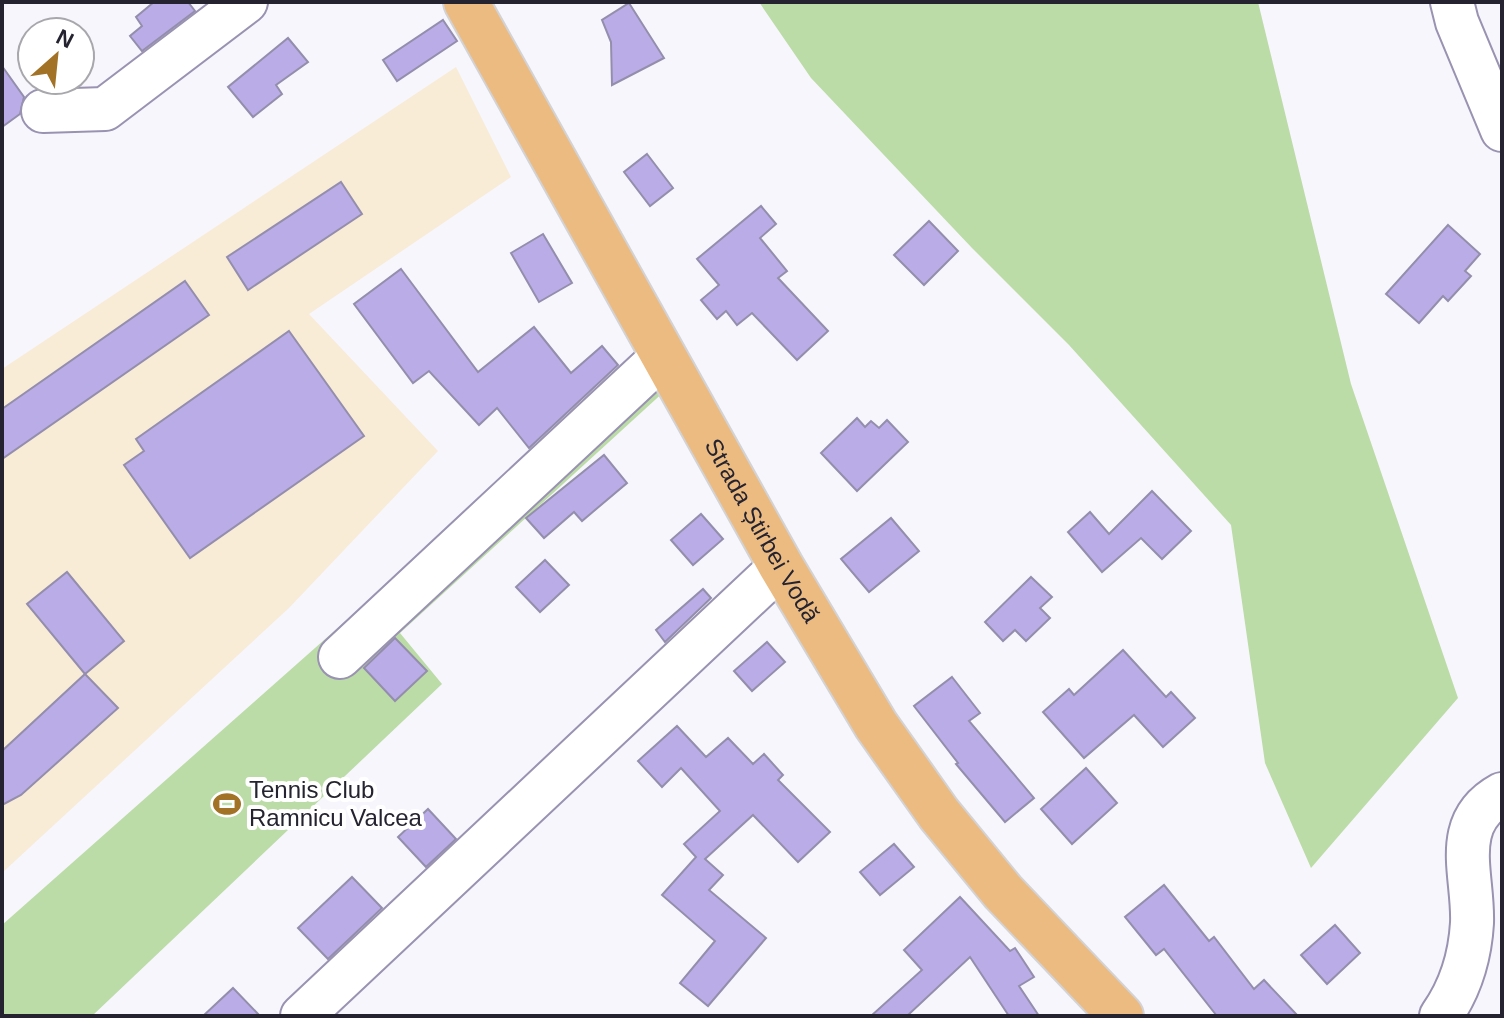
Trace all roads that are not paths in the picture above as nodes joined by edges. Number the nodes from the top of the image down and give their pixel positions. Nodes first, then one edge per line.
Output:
1 (246, 2) edge
2 (466, 2) edge
3 (1452, 2) edge
4 (43, 111) dead end
5 (1502, 130) edge
6 (663, 356) junction
7 (781, 566) junction
8 (340, 657) dead end
9 (1502, 794) edge
10 (302, 1016) edge
11 (1121, 1016) edge
12 (1441, 1016) edge

1 - 4 street
2 - 6 main road, Strada Știrbei Vodă
3 - 5 street
6 - 7 main road, Strada Știrbei Vodă
6 - 8 street
7 - 10 street
7 - 11 main road, Strada Știrbei Vodă
9 - 12 street

